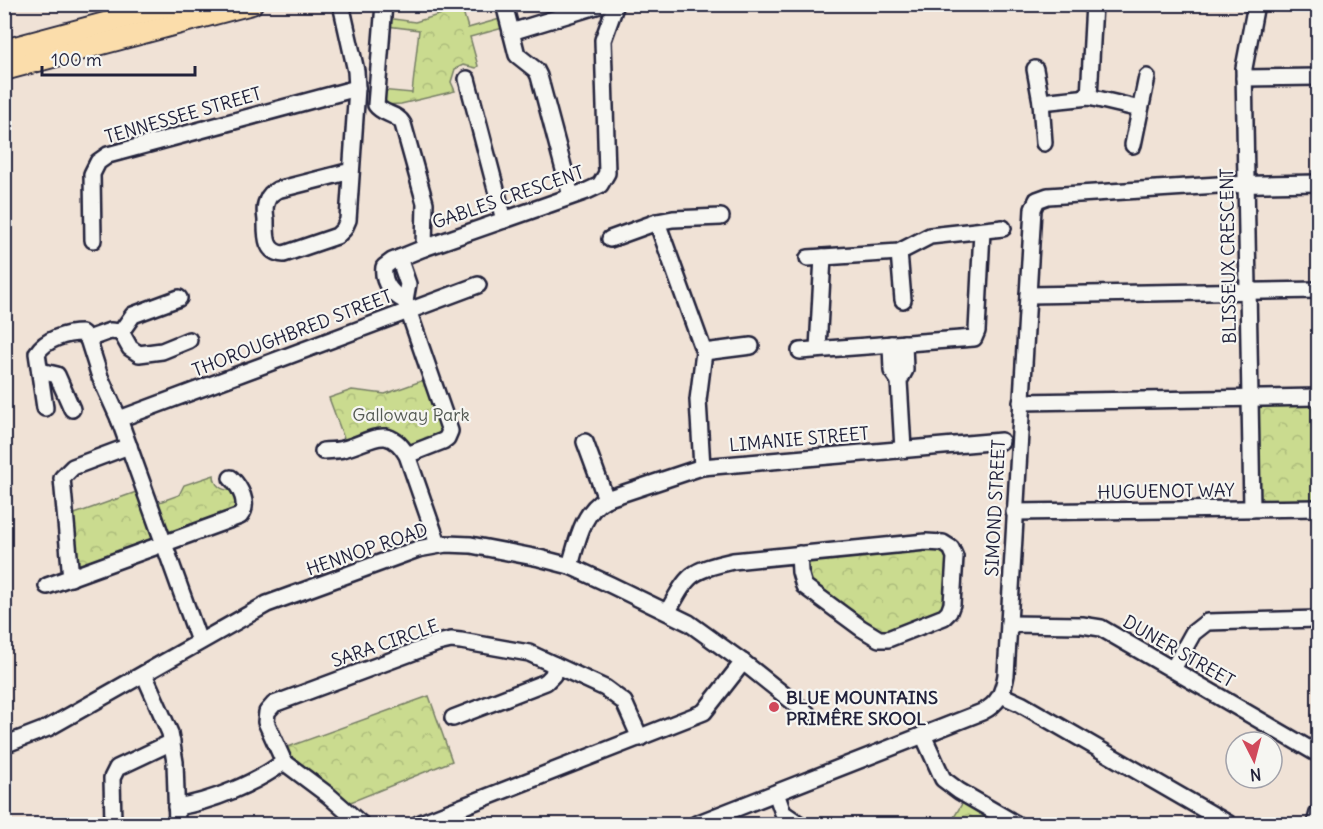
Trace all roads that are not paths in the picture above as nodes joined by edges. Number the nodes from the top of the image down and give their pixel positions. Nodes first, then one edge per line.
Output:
1 (176, 4) edge
2 (252, 4) edge
3 (384, 4) edge
4 (504, 4) edge
5 (603, 4) edge
6 (616, 4) edge
7 (1094, 4) edge
8 (1256, 4) edge
9 (341, 9) edge
10 (511, 32) junction
11 (4, 50) edge
12 (1035, 69) dead end
13 (4, 70) edge
14 (1318, 76) edge
15 (1147, 77) dead end
16 (1244, 78) junction
17 (466, 80) dead end
18 (357, 88) junction
19 (1089, 97) junction
20 (1041, 102) junction
21 (1140, 109) junction
22 (1044, 143) dead end
23 (1133, 145) dead end
24 (351, 171) junction
25 (1318, 183) edge
26 (1246, 184) junction
27 (571, 196) junction
28 (721, 217) dead end
29 (504, 220) junction
30 (657, 222) junction
31 (1003, 228) dead end
32 (982, 231) junction
33 (610, 239) dead end
34 (93, 240) dead end
35 (423, 248) junction
36 (899, 252) junction
37 (824, 257) junction
38 (808, 258) dead end
39 (478, 285) dead end
40 (1318, 290) edge
41 (1248, 291) junction
42 (1028, 295) junction
43 (179, 298) dead end
44 (903, 300) dead end
45 (407, 306) junction
46 (121, 332) junction
47 (88, 339) junction
48 (189, 340) dead end
49 (897, 343) junction
50 (751, 346) dead end
51 (818, 349) junction
52 (800, 351) dead end
53 (704, 352) junction
54 (40, 371) junction
55 (1318, 397) edge
56 (1250, 398) junction
57 (1021, 402) junction
58 (45, 408) dead end
59 (72, 409) dead end
60 (119, 419) junction
61 (1001, 441) dead end
62 (585, 442) dead end
63 (129, 446) junction
64 (903, 449) junction
65 (323, 451) dead end
66 (407, 455) junction
67 (702, 467) junction
68 (231, 478) dead end
69 (606, 499) junction
70 (1318, 508) edge
71 (1252, 509) junction
72 (1014, 512) junction
73 (163, 544) junction
74 (438, 544) junction
75 (799, 554) junction
76 (570, 566) junction
77 (71, 578) junction
78 (48, 586) dead end
79 (668, 611) junction
80 (1318, 619) edge
81 (1008, 624) junction
82 (199, 641) junction
83 (743, 662) junction
84 (555, 665) junction
85 (1173, 669) junction
86 (144, 674) junction
87 (1001, 695) junction
88 (807, 713) dead end
89 (453, 718) dead end
90 (923, 735) junction
91 (640, 738) junction
92 (172, 742) junction
93 (4, 745) edge
94 (1318, 753) edge
95 (284, 762) junction
96 (776, 793) junction
97 (176, 807) junction
98 (1318, 813) edge
99 (113, 825) edge
100 (177, 825) edge
101 (361, 825) edge
102 (418, 825) edge
103 (696, 825) edge
104 (799, 825) edge
105 (1016, 825) edge
106 (1229, 825) edge
107 (1315, 825) edge

1 - 11 main road
2 - 13 main road
3 - 35 street, GABLES CRESCENT
4 - 10 street
5 - 10 street
6 - 27 street, GABLES CRESCENT
7 - 19 street
8 - 16 street, BLISSEUX CRESCENT
9 - 18 street
10 - 27 street
12 - 20 street
14 - 16 street
15 - 21 street
16 - 26 street, BLISSEUX CRESCENT
17 - 29 street
18 - 24 street
18 - 34 street, TENNESSEE STREET
19 - 20 street
19 - 21 street
20 - 22 street
21 - 23 street
24 - 24 street
25 - 26 street
26 - 41 street, BLISSEUX CRESCENT
26 - 42 street, SIMOND STREET
27 - 29 street, GABLES CRESCENT
28 - 30 street
29 - 35 street, GABLES CRESCENT
30 - 33 street
30 - 53 street
31 - 32 street
32 - 36 street
32 - 49 street
35 - 45 street, GABLES CRESCENT
36 - 37 street
36 - 44 street
37 - 38 street
37 - 51 street
39 - 45 street, THOROUGHBRED STREET
40 - 41 street
41 - 42 street
41 - 56 street, BLISSEUX CRESCENT
42 - 57 street, SIMOND STREET
43 - 46 street
45 - 60 street, THOROUGHBRED STREET
45 - 66 street
46 - 47 street
46 - 48 street
47 - 54 street
47 - 60 street
49 - 51 street
49 - 64 street
50 - 53 street
51 - 52 street
53 - 67 street
54 - 58 street
54 - 59 street
55 - 56 street
56 - 57 street
56 - 71 street, BLISSEUX CRESCENT
57 - 72 street, SIMOND STREET
60 - 63 street
61 - 64 street, LIMANIE STREET
62 - 69 street
63 - 73 street
63 - 77 street
64 - 67 street, LIMANIE STREET
65 - 66 street
66 - 74 street
67 - 69 street, LIMANIE STREET
68 - 73 street
69 - 76 street, LIMANIE STREET
70 - 71 street, HUGUENOT WAY
71 - 72 street, HUGUENOT WAY
72 - 81 street, SIMOND STREET
73 - 77 street
73 - 82 street
74 - 76 street, HENNOP ROAD
74 - 82 street, HENNOP ROAD
75 - 75 street
75 - 79 street
76 - 79 street, HENNOP ROAD
77 - 78 street
79 - 83 street, HENNOP ROAD
80 - 85 street
81 - 85 street, DUNER STREET
81 - 87 street, SIMOND STREET
82 - 86 street, HENNOP ROAD
83 - 88 street, HENNOP ROAD
83 - 91 street
84 - 89 street
84 - 91 street, SARA CIRCLE
84 - 95 street, SARA CIRCLE
85 - 94 street, DUNER STREET
86 - 92 street
86 - 93 street, HENNOP ROAD
87 - 90 street
87 - 106 street
90 - 96 street
90 - 105 street
91 - 102 street
92 - 97 street
92 - 99 street
95 - 97 street
95 - 101 street, SARA CIRCLE
96 - 103 street
96 - 104 street
97 - 100 street
98 - 107 street

